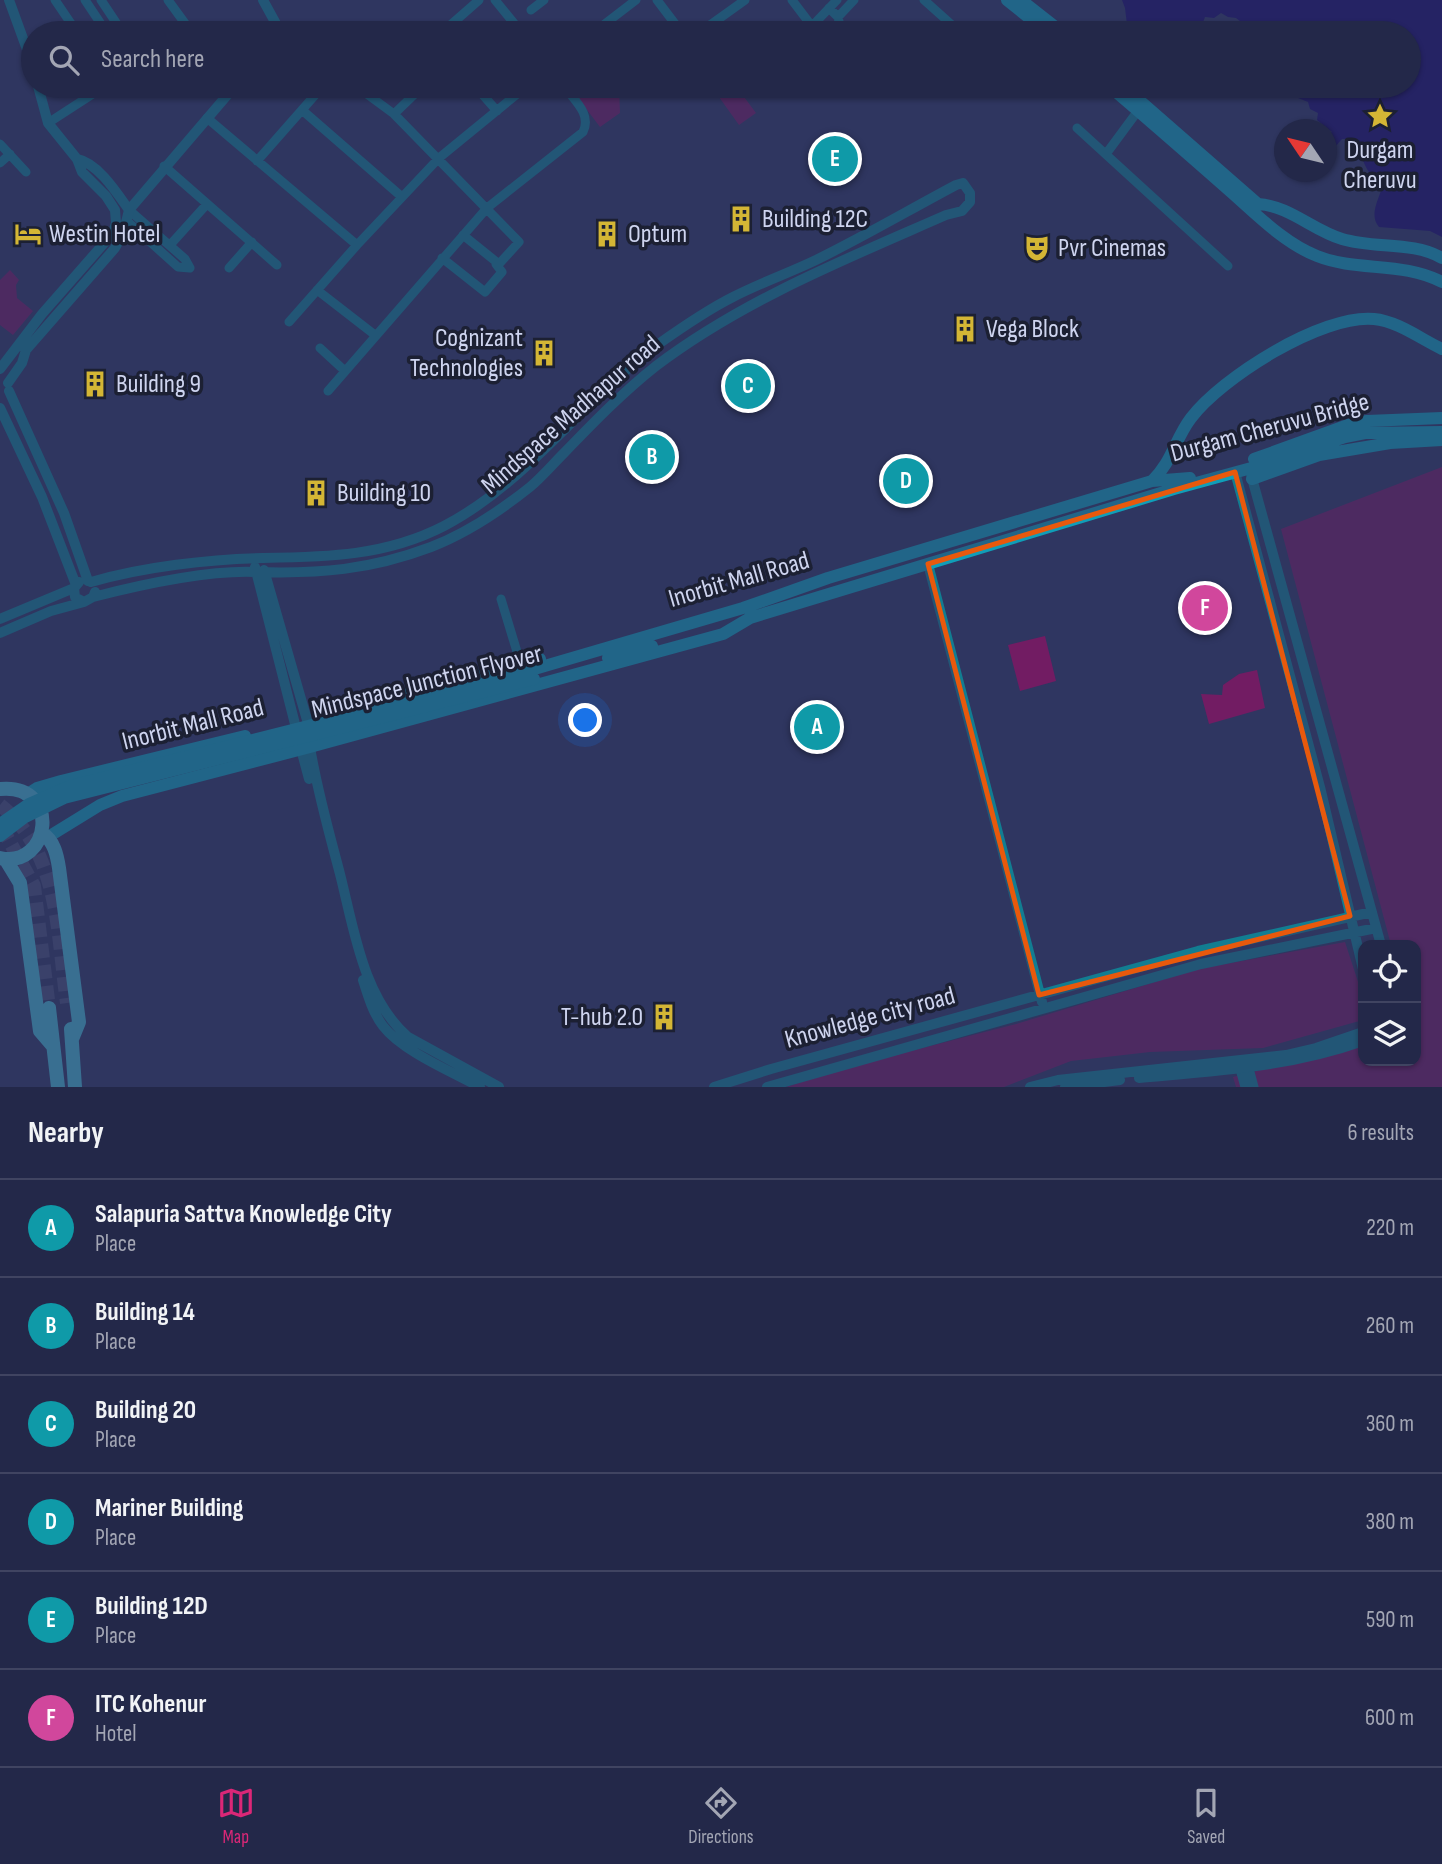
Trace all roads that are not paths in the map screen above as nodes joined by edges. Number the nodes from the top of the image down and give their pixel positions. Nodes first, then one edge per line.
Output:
1 (9, 0) edge
2 (55, 0) edge
3 (85, 0) edge
4 (101, 0) edge
5 (168, 0) edge
6 (263, 0) edge
7 (479, 0) edge
8 (544, 0) edge
9 (657, 0) edge
10 (745, 0) edge
11 (792, 0) edge
12 (837, 0) edge
13 (854, 0) edge
14 (924, 0) edge
15 (1007, 0) edge
16 (1021, 0) edge
17 (498, 1) edge
18 (632, 1) edge
19 (829, 8) junction
20 (531, 10) dead end
21 (838, 17) junction
22 (69, 21) edge
23 (99, 21) edge
24 (115, 21) edge
25 (183, 21) edge
26 (274, 21) edge
27 (455, 21) edge
28 (513, 21) edge
29 (608, 21) edge
30 (673, 21) edge
31 (716, 21) edge
32 (809, 21) edge
33 (820, 21) edge
34 (839, 21) edge
35 (947, 21) edge
36 (1033, 21) edge
37 (1048, 21) edge
38 (21, 31) edge
39 (41, 98) edge
40 (87, 98) edge
41 (223, 98) edge
42 (312, 98) edge
43 (372, 98) edge
44 (411, 98) edge
45 (486, 98) edge
46 (513, 98) edge
47 (573, 98) edge
48 (1127, 98) edge
49 (1133, 98) edge
50 (1141, 107) junction
51 (302, 110) junction
52 (497, 111) junction
53 (394, 114) junction
54 (207, 118) junction
55 (48, 123) junction
56 (1077, 128) dead end
57 (0, 144) edge
58 (10, 154) junction
59 (1106, 154) junction
60 (439, 158) junction
61 (77, 159) junction
62 (257, 161) junction
63 (0, 163) edge
64 (164, 166) junction
65 (26, 172) dead end
66 (402, 197) junction
67 (207, 204) junction
68 (487, 208) junction
69 (128, 215) junction
70 (462, 236) junction
71 (116, 237) junction
72 (252, 242) junction
73 (170, 245) junction
74 (357, 245) junction
75 (442, 258) junction
76 (1442, 258) edge
77 (817, 260) junction
78 (277, 265) dead end
79 (1228, 266) dead end
80 (229, 268) dead end
81 (821, 271) junction
82 (1442, 282) edge
83 (317, 290) junction
84 (289, 322) dead end
85 (375, 335) junction
86 (320, 348) dead end
87 (1442, 349) edge
88 (0, 369) edge
89 (345, 371) junction
90 (6, 383) edge
91 (328, 391) dead end
92 (0, 401) edge
93 (0, 408) edge
94 (1442, 418) edge
95 (1442, 432) edge
96 (1442, 440) edge
97 (1235, 472) junction
98 (1251, 473) junction
99 (520, 474) junction
100 (1212, 479) joint
101 (1152, 481) junction
102 (531, 486) junction
103 (258, 559) junction
104 (928, 564) junction
105 (260, 573) junction
106 (89, 582) junction
107 (75, 587) junction
108 (501, 599) dead end
109 (88, 600) junction
110 (746, 613) junction
111 (0, 618) edge
112 (0, 633) edge
113 (529, 671) junction
114 (460, 680) junction
115 (466, 704) junction
116 (301, 722) junction
117 (306, 748) junction
118 (182, 751) junction
119 (187, 778) junction
120 (1, 789) edge
121 (26, 794) junction
122 (0, 824) edge
123 (0, 836) edge
124 (44, 837) junction
125 (1, 859) edge
126 (1371, 912) junction
127 (1350, 916) junction
128 (1376, 928) junction
129 (1354, 933) junction
130 (1380, 940) edge
131 (1358, 949) edge
132 (1040, 995) junction
133 (67, 1003) tunnel mouth
134 (49, 1008) tunnel mouth
135 (1044, 1008) junction
136 (1358, 1034) edge
137 (72, 1039) junction
138 (1358, 1043) edge
139 (52, 1045) junction
140 (1243, 1064) junction
141 (449, 1066) junction
142 (58, 1087) edge
143 (75, 1087) edge
144 (480, 1087) edge
145 (499, 1087) edge
146 (714, 1087) edge
147 (767, 1087) edge
148 (1030, 1087) edge
149 (1065, 1087) edge
150 (1245, 1087) edge
151 (1254, 1087) edge

1 - 38 street
2 - 22 street
3 - 23 street
4 - 24 street
5 - 25 street
6 - 26 street
7 - 27 street
8 - 20 street
9 - 30 street
10 - 31 street
11 - 32 street
12 - 19 street
13 - 21 street
14 - 35 street
15 - 36 main road
16 - 37 main road
17 - 28 street
18 - 29 street
19 - 21 street
19 - 33 street
21 - 34 street
39 - 55 street
40 - 55 street
41 - 54 street
42 - 51 street
43 - 53 street
44 - 53 street
45 - 52 street
46 - 52 street
47 - 68 street
48 - 50 main road
49 - 50 main road
50 - 59 street
50 - 76 main road
50 - 82 main road
51 - 62 street
51 - 66 street
52 - 60 street
53 - 60 street
54 - 62 street
54 - 64 street
55 - 61 street
56 - 59 street
57 - 58 street
58 - 63 street
58 - 65 street
59 - 79 street
60 - 66 street
60 - 68 street
61 - 69 street
61 - 71 street
62 - 74 street
64 - 67 street
64 - 69 street
66 - 74 street
67 - 72 street
67 - 73 street
68 - 70 street
68 - 70 street
69 - 71 street
69 - 73 street
69 - 73 street
70 - 75 street
70 - 75 street
71 - 88 street
71 - 90 street
72 - 78 street
72 - 80 street
74 - 83 street
75 - 85 street
77 - 81 street
77 - 81 street, Mindspace Madhapur road
77 - 99 street, Mindspace Madhapur road
81 - 102 street, Mindspace Madhapur road
83 - 84 street
83 - 85 street
85 - 89 street
86 - 89 street
87 - 101 main road
89 - 91 street
90 - 92 street
90 - 106 street
93 - 107 street
94 - 101 main road, Durgam Cheruvu Bridge
95 - 98 main road, Durgam Cheruvu Bridge
96 - 98 main road
97 - 98 main road, Durgam Cheruvu Bridge
97 - 100 main road, Durgam Cheruvu Bridge
97 - 127 street
98 - 126 street
99 - 102 street, Mindspace Madhapur road
99 - 103 street, Mindspace Madhapur road
100 - 104 main road, Inorbit Mall Road
101 - 110 main road, Inorbit Mall Road
102 - 105 street, Mindspace Madhapur road
103 - 105 street
103 - 106 street, Mindspace Madhapur road
104 - 110 main road, Inorbit Mall Road
104 - 132 street
105 - 109 street, Mindspace Madhapur road
105 - 116 street
106 - 107 street
106 - 109 street
107 - 109 street
107 - 111 street
108 - 113 street
109 - 112 street, Mindspace Madhapur road
110 - 113 main road, Mindspace Junction Flyover
110 - 115 main road, Inorbit Mall Road
113 - 114 main road, Inorbit Mall Road
113 - 122 main road, Mindspace Junction Flyover, bridge
113 - 123 main road, Mindspace Junction Flyover, bridge
114 - 115 main road
114 - 116 main road, Inorbit Mall Road
115 - 117 main road, Inorbit Mall Road
116 - 118 main road, Inorbit Mall Road
117 - 119 main road, Inorbit Mall Road
117 - 141 street
118 - 119 main road
118 - 121 main road, Inorbit Mall Road
119 - 124 main road, Inorbit Mall Road
120 - 121 main road
121 - 124 main road
124 - 125 main road
124 - 137 main road
125 - 139 main road
126 - 127 street, Knowledge city road
126 - 128 street
127 - 129 street
127 - 132 street, Knowledge city road
128 - 129 street, Knowledge city road
128 - 130 street
129 - 131 street
129 - 135 street, Knowledge city road
132 - 135 street
132 - 146 street, Knowledge city road
133 - 137 main road
134 - 139 main road
135 - 147 street, Knowledge city road
136 - 140 street
137 - 143 main road
138 - 140 street
139 - 142 main road
140 - 148 street
140 - 149 street
140 - 150 street
140 - 151 street
141 - 144 street
141 - 145 street

